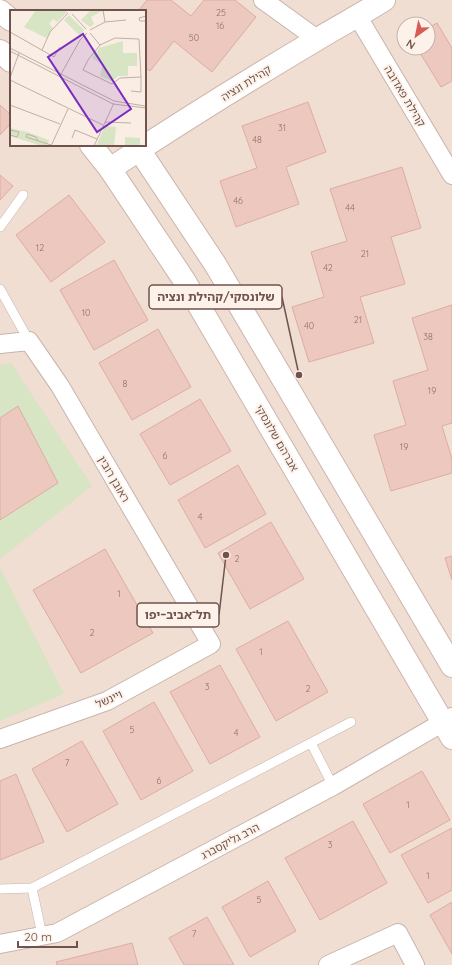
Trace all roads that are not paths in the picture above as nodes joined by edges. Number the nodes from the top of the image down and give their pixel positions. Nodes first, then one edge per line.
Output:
1 (263, 0) edge
2 (384, 0) edge
3 (0, 11) edge
4 (358, 17) junction
5 (10, 19) edge
6 (317, 39) junction
7 (0, 50) edge
8 (10, 60) edge
9 (146, 142) edge
10 (92, 146) edge
11 (138, 147) edge
12 (110, 169) junction
13 (452, 175) edge
14 (23, 195) dead end
15 (0, 227) edge
16 (0, 289) edge
17 (29, 341) junction
18 (0, 344) edge
19 (211, 644) joint
20 (452, 666) edge
21 (351, 722) dead end
22 (449, 726) edge
23 (0, 739) edge
24 (311, 743) junction
25 (333, 786) junction
26 (32, 888) junction
27 (0, 889) edge
28 (42, 936) junction
29 (0, 944) edge
30 (328, 965) edge
31 (415, 965) edge

1 - 6 street
2 - 4 street, קהילת ונציה
3 - 5 street
4 - 6 street, קהילת ונציה
4 - 13 street, קהילת פאדובה
6 - 9 street, קהילת ונציה
7 - 8 street
10 - 12 street, אברהם שלונסקי
11 - 12 street, קהילת ונציה
11 - 20 street
12 - 22 street, אברהם שלונסקי
14 - 15 lane
16 - 17 lane
17 - 18 street
17 - 19 street, ראובן רובין
19 - 23 street, ויינשל
21 - 24 lane
22 - 25 street, הרב גליקסברג
24 - 25 lane
24 - 26 lane
25 - 28 street, הרב גליקסברג
26 - 27 lane
26 - 28 lane
28 - 29 street, הרב גליקסברג
30 - 31 street

